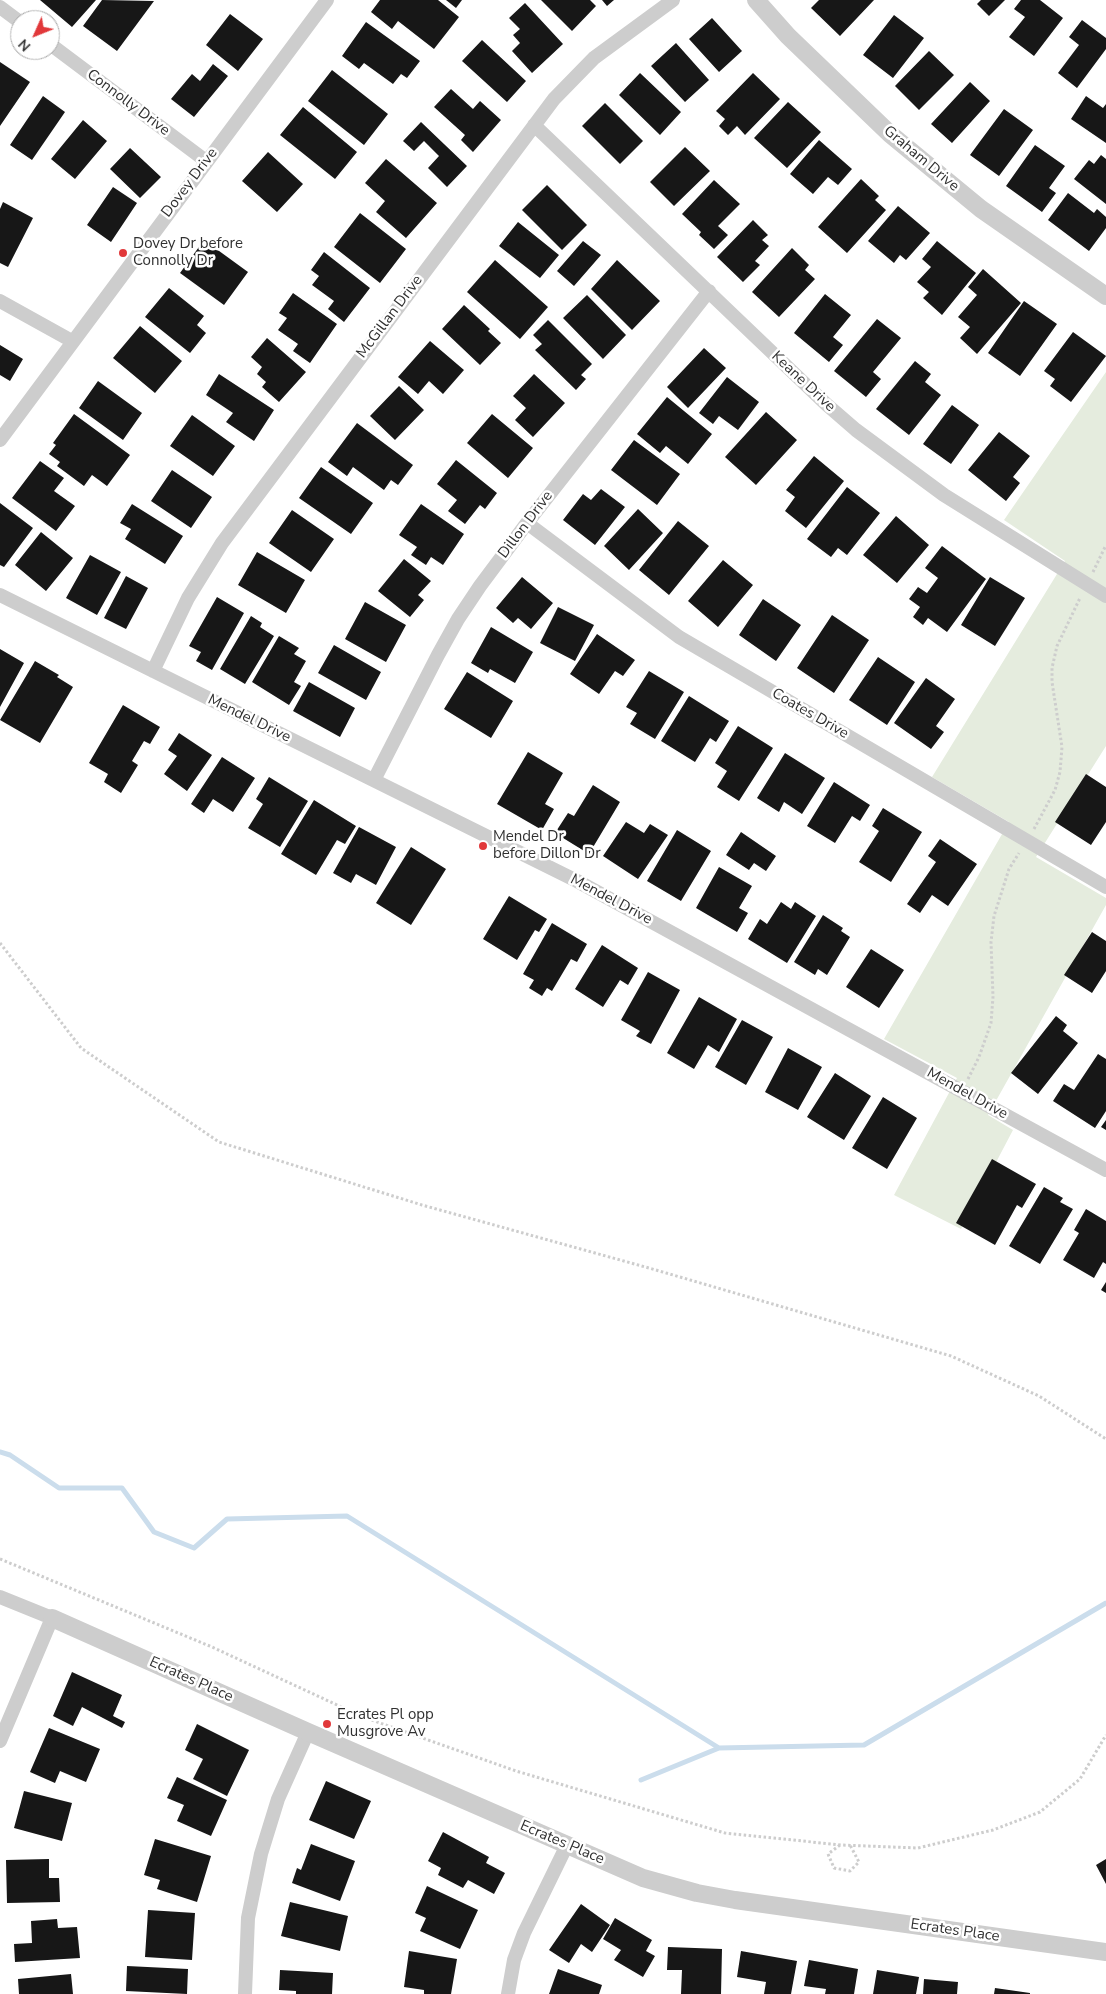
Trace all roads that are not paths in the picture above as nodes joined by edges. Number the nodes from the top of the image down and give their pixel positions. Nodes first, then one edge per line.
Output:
1 (327, 0) edge
2 (673, 0) edge
3 (756, 0) edge
4 (60, 52) edge
5 (534, 125) junction
6 (206, 161) junction
7 (709, 291) junction
8 (1106, 296) edge
9 (0, 301) edge
10 (72, 341) junction
11 (0, 440) edge
12 (526, 523) junction
13 (0, 595) edge
14 (1106, 596) edge
15 (153, 671) junction
16 (374, 780) junction
17 (1106, 887) edge
18 (1106, 1170) edge
19 (0, 1597) edge
20 (52, 1618) junction
21 (308, 1732) junction
22 (0, 1741) edge
23 (567, 1845) junction
24 (1106, 1952) edge
25 (245, 1994) edge
26 (508, 1994) edge

1 - 6 street, Dovey Drive
2 - 5 street, McGillan Drive
3 - 8 street, Graham Drive
4 - 6 street, Connolly Drive
5 - 7 street, Keane Drive
5 - 15 street, McGillan Drive
6 - 10 street, Dovey Drive
7 - 12 street, Dillon Drive
7 - 14 street, Keane Drive
9 - 10 street
10 - 11 street, Dovey Drive
12 - 16 street, Dillon Drive
12 - 17 street, Coates Drive
13 - 15 street, Mendel Drive
15 - 16 street, Mendel Drive
16 - 18 street, Mendel Drive
19 - 20 street
20 - 21 street, Ecrates Place
20 - 22 street
21 - 23 street, Ecrates Place
21 - 25 street
23 - 24 street, Ecrates Place
23 - 26 street

